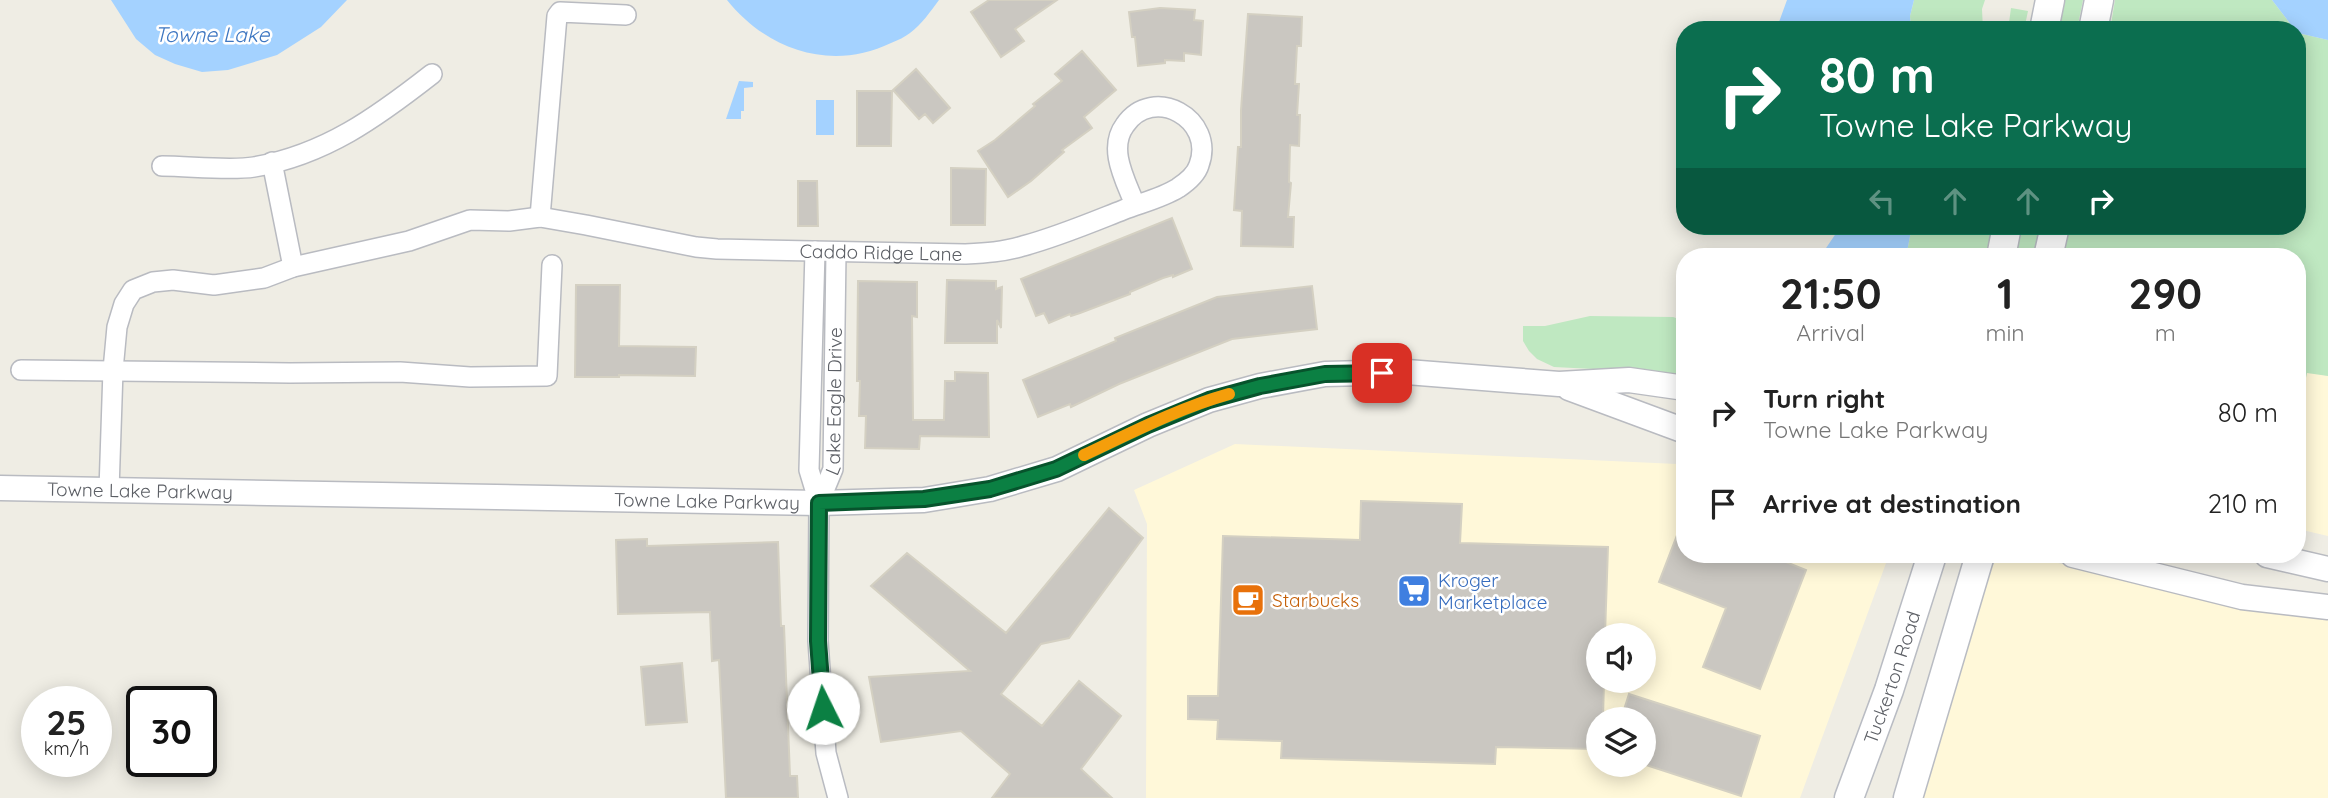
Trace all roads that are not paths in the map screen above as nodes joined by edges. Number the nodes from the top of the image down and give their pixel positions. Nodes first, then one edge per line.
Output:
1 (2050, 1) edge
2 (626, 15) dead end
3 (2047, 21) edge
4 (432, 74) dead end
5 (272, 162) junction
6 (162, 166) dead end
7 (1135, 205) junction
8 (540, 217) junction
9 (815, 251) junction
10 (836, 251) junction
11 (552, 265) dead end
12 (293, 267) junction
13 (21, 370) dead end
14 (113, 370) junction
15 (1559, 384) junction
16 (1676, 387) edge
17 (1676, 428) edge
18 (0, 488) edge
19 (109, 490) junction
20 (819, 503) junction
21 (1929, 563) edge
22 (1978, 563) edge
23 (2105, 563) edge
24 (2300, 563) edge
25 (2321, 568) edge
26 (2319, 607) edge
27 (838, 798) edge
28 (1849, 798) edge
29 (1908, 798) edge

1 - 3 main road
2 - 8 street
4 - 5 street
5 - 6 street
5 - 12 street
7 - 7 street, Caddo Ridge Lane
7 - 10 street, Caddo Ridge Lane
8 - 9 street, Caddo Ridge Lane
8 - 12 street, Caddo Ridge Lane
9 - 10 street, Caddo Ridge Lane
9 - 20 street, Lake Eagle Drive
10 - 20 street, Lake Eagle Drive
11 - 14 street
12 - 14 street, Caddo Ridge Lane
13 - 14 street
14 - 19 street, Caddo Ridge Lane
15 - 16 street, Towne Lake Parkway
15 - 17 street, Towne Lake Parkway
15 - 20 street, Towne Lake Parkway
18 - 19 street, Towne Lake Parkway
19 - 20 street, Towne Lake Parkway
20 - 27 street
21 - 28 main road, Tuckerton Road
22 - 29 main road
23 - 26 street
24 - 25 street
25 - 26 street

